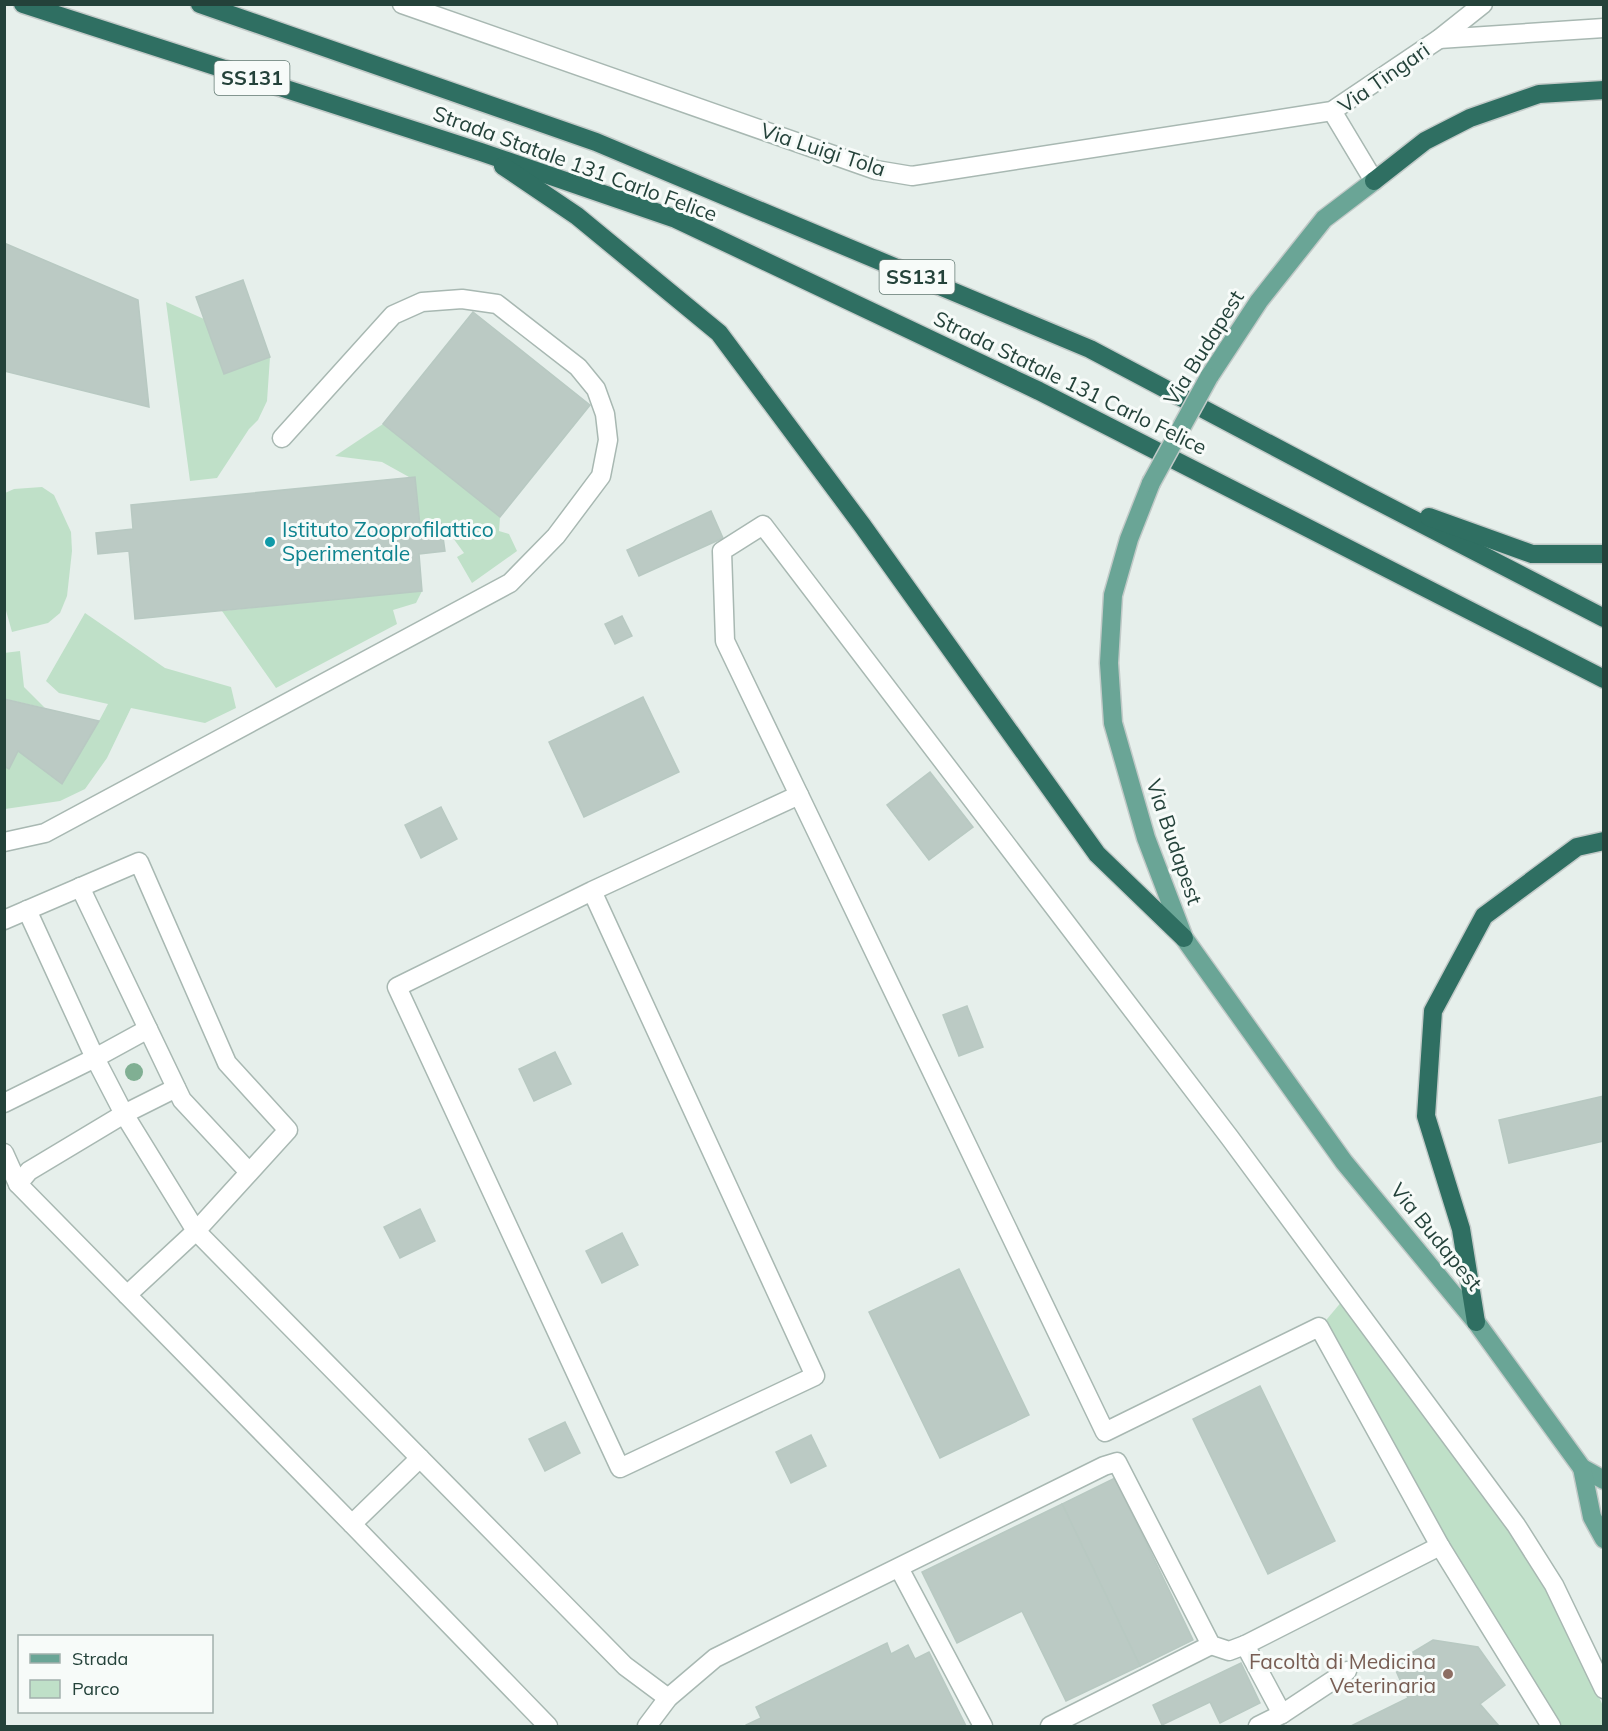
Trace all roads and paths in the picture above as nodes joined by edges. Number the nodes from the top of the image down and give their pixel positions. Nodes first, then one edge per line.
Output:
1 (23, 4) edge
2 (200, 4) edge
3 (402, 4) edge
4 (1483, 4) edge
5 (1604, 28) edge
6 (1439, 39) junction
7 (1604, 90) edge
8 (1332, 111) junction
9 (482, 152) junction
10 (1374, 181) junction
11 (282, 438) dead end
12 (1364, 494) junction
13 (1604, 554) edge
14 (1604, 618) edge
15 (1604, 679) edge
16 (799, 795) junction
17 (4, 842) edge
18 (1604, 842) edge
19 (80, 887) junction
20 (592, 891) junction
21 (27, 910) junction
22 (7, 919) edge
23 (1184, 938) junction
24 (148, 1029) junction
25 (95, 1058) junction
26 (176, 1088) junction
27 (4, 1103) edge
28 (124, 1114) junction
29 (4, 1153) edge
30 (249, 1172) junction
31 (18, 1184) junction
32 (196, 1231) junction
33 (127, 1295) junction
34 (1476, 1322) junction
35 (1105, 1432) junction
36 (420, 1458) junction
37 (1117, 1462) junction
38 (1582, 1468) junction
39 (1604, 1480) edge
40 (352, 1524) junction
41 (1604, 1539) edge
42 (1440, 1546) junction
43 (899, 1568) junction
44 (1211, 1645) junction
45 (1245, 1645) junction
46 (1347, 1671) dead end
47 (1604, 1689) edge
48 (668, 1698) junction
49 (1282, 1714) junction
50 (548, 1726) edge
51 (647, 1726) edge
52 (983, 1726) edge
53 (1050, 1726) edge
54 (1258, 1726) edge
55 (1551, 1726) edge

1 - 9 highway, Strada Statale 131 Carlo Felice / SS131
2 - 12 highway, Strada Statale 131 Carlo Felice / SS131
3 - 8 street, Via Luigi Tola
4 - 6 street, Via Tingari
5 - 6 street, Via Tingari
6 - 8 street, Via Tingari
7 - 10 highway
8 - 10 street, Via Tingari
9 - 15 highway, Strada Statale 131 Carlo Felice / SS131
9 - 23 highway
10 - 23 main road, Via Budapest, bridge
11 - 17 street
12 - 13 highway
12 - 14 highway, Strada Statale 131 Carlo Felice / SS131
16 - 20 street
16 - 35 street
16 - 47 street
18 - 34 highway
19 - 21 street
19 - 24 street
19 - 30 street
20 - 20 street
21 - 22 street
21 - 25 street
23 - 34 main road, Via Budapest
24 - 25 street
24 - 26 street
25 - 27 street
25 - 28 street
26 - 28 street
26 - 30 street
28 - 31 street
28 - 32 street
29 - 31 street
30 - 32 street
31 - 33 street
32 - 33 street
32 - 36 street
33 - 40 street
34 - 38 main road, Via Budapest
35 - 37 street
35 - 42 street
36 - 40 street
36 - 48 street
37 - 43 street
37 - 44 street
38 - 39 main road, Via Budapest
38 - 41 main road, Via Budapest
40 - 50 street
42 - 45 street
42 - 55 street
43 - 48 street
43 - 52 street
44 - 45 street
44 - 53 street
45 - 49 street
46 - 49 street
48 - 51 street
49 - 54 street

